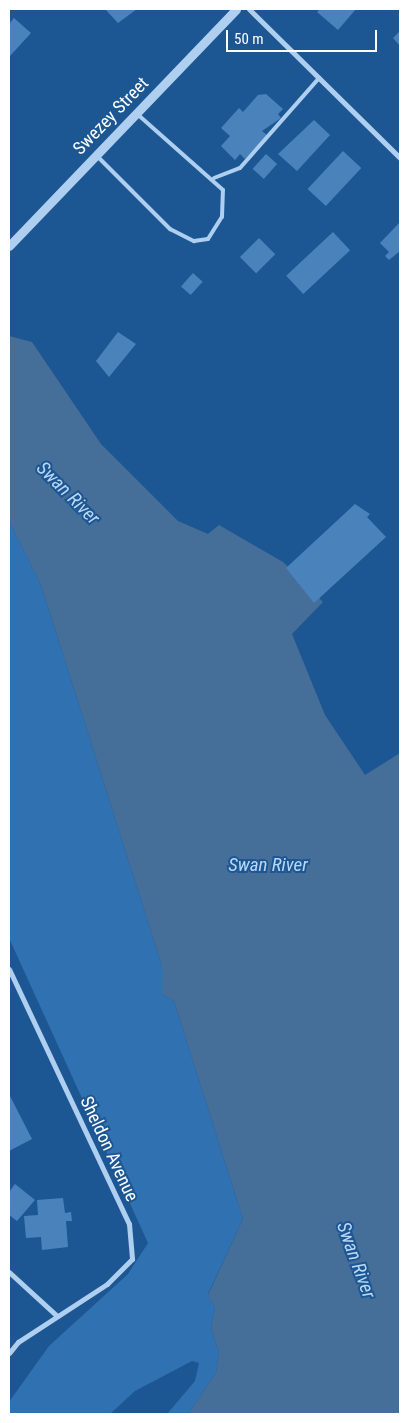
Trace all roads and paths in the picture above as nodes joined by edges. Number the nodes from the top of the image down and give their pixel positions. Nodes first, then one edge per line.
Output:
1 (236, 9) edge
2 (249, 9) edge
3 (319, 78) junction
4 (136, 113) junction
5 (96, 155) junction
6 (400, 158) edge
7 (214, 178) junction
8 (9, 246) edge
9 (9, 970) edge
10 (9, 1272) edge
11 (57, 1316) junction
12 (9, 1354) edge

1 - 4 street, Swezey Street
2 - 3 street
3 - 6 street
3 - 7 lane
4 - 5 street, Swezey Street
4 - 7 lane
5 - 7 lane
5 - 8 street, Swezey Street
9 - 11 street, Sheldon Avenue
10 - 11 street
11 - 12 street, Sheldon Avenue

